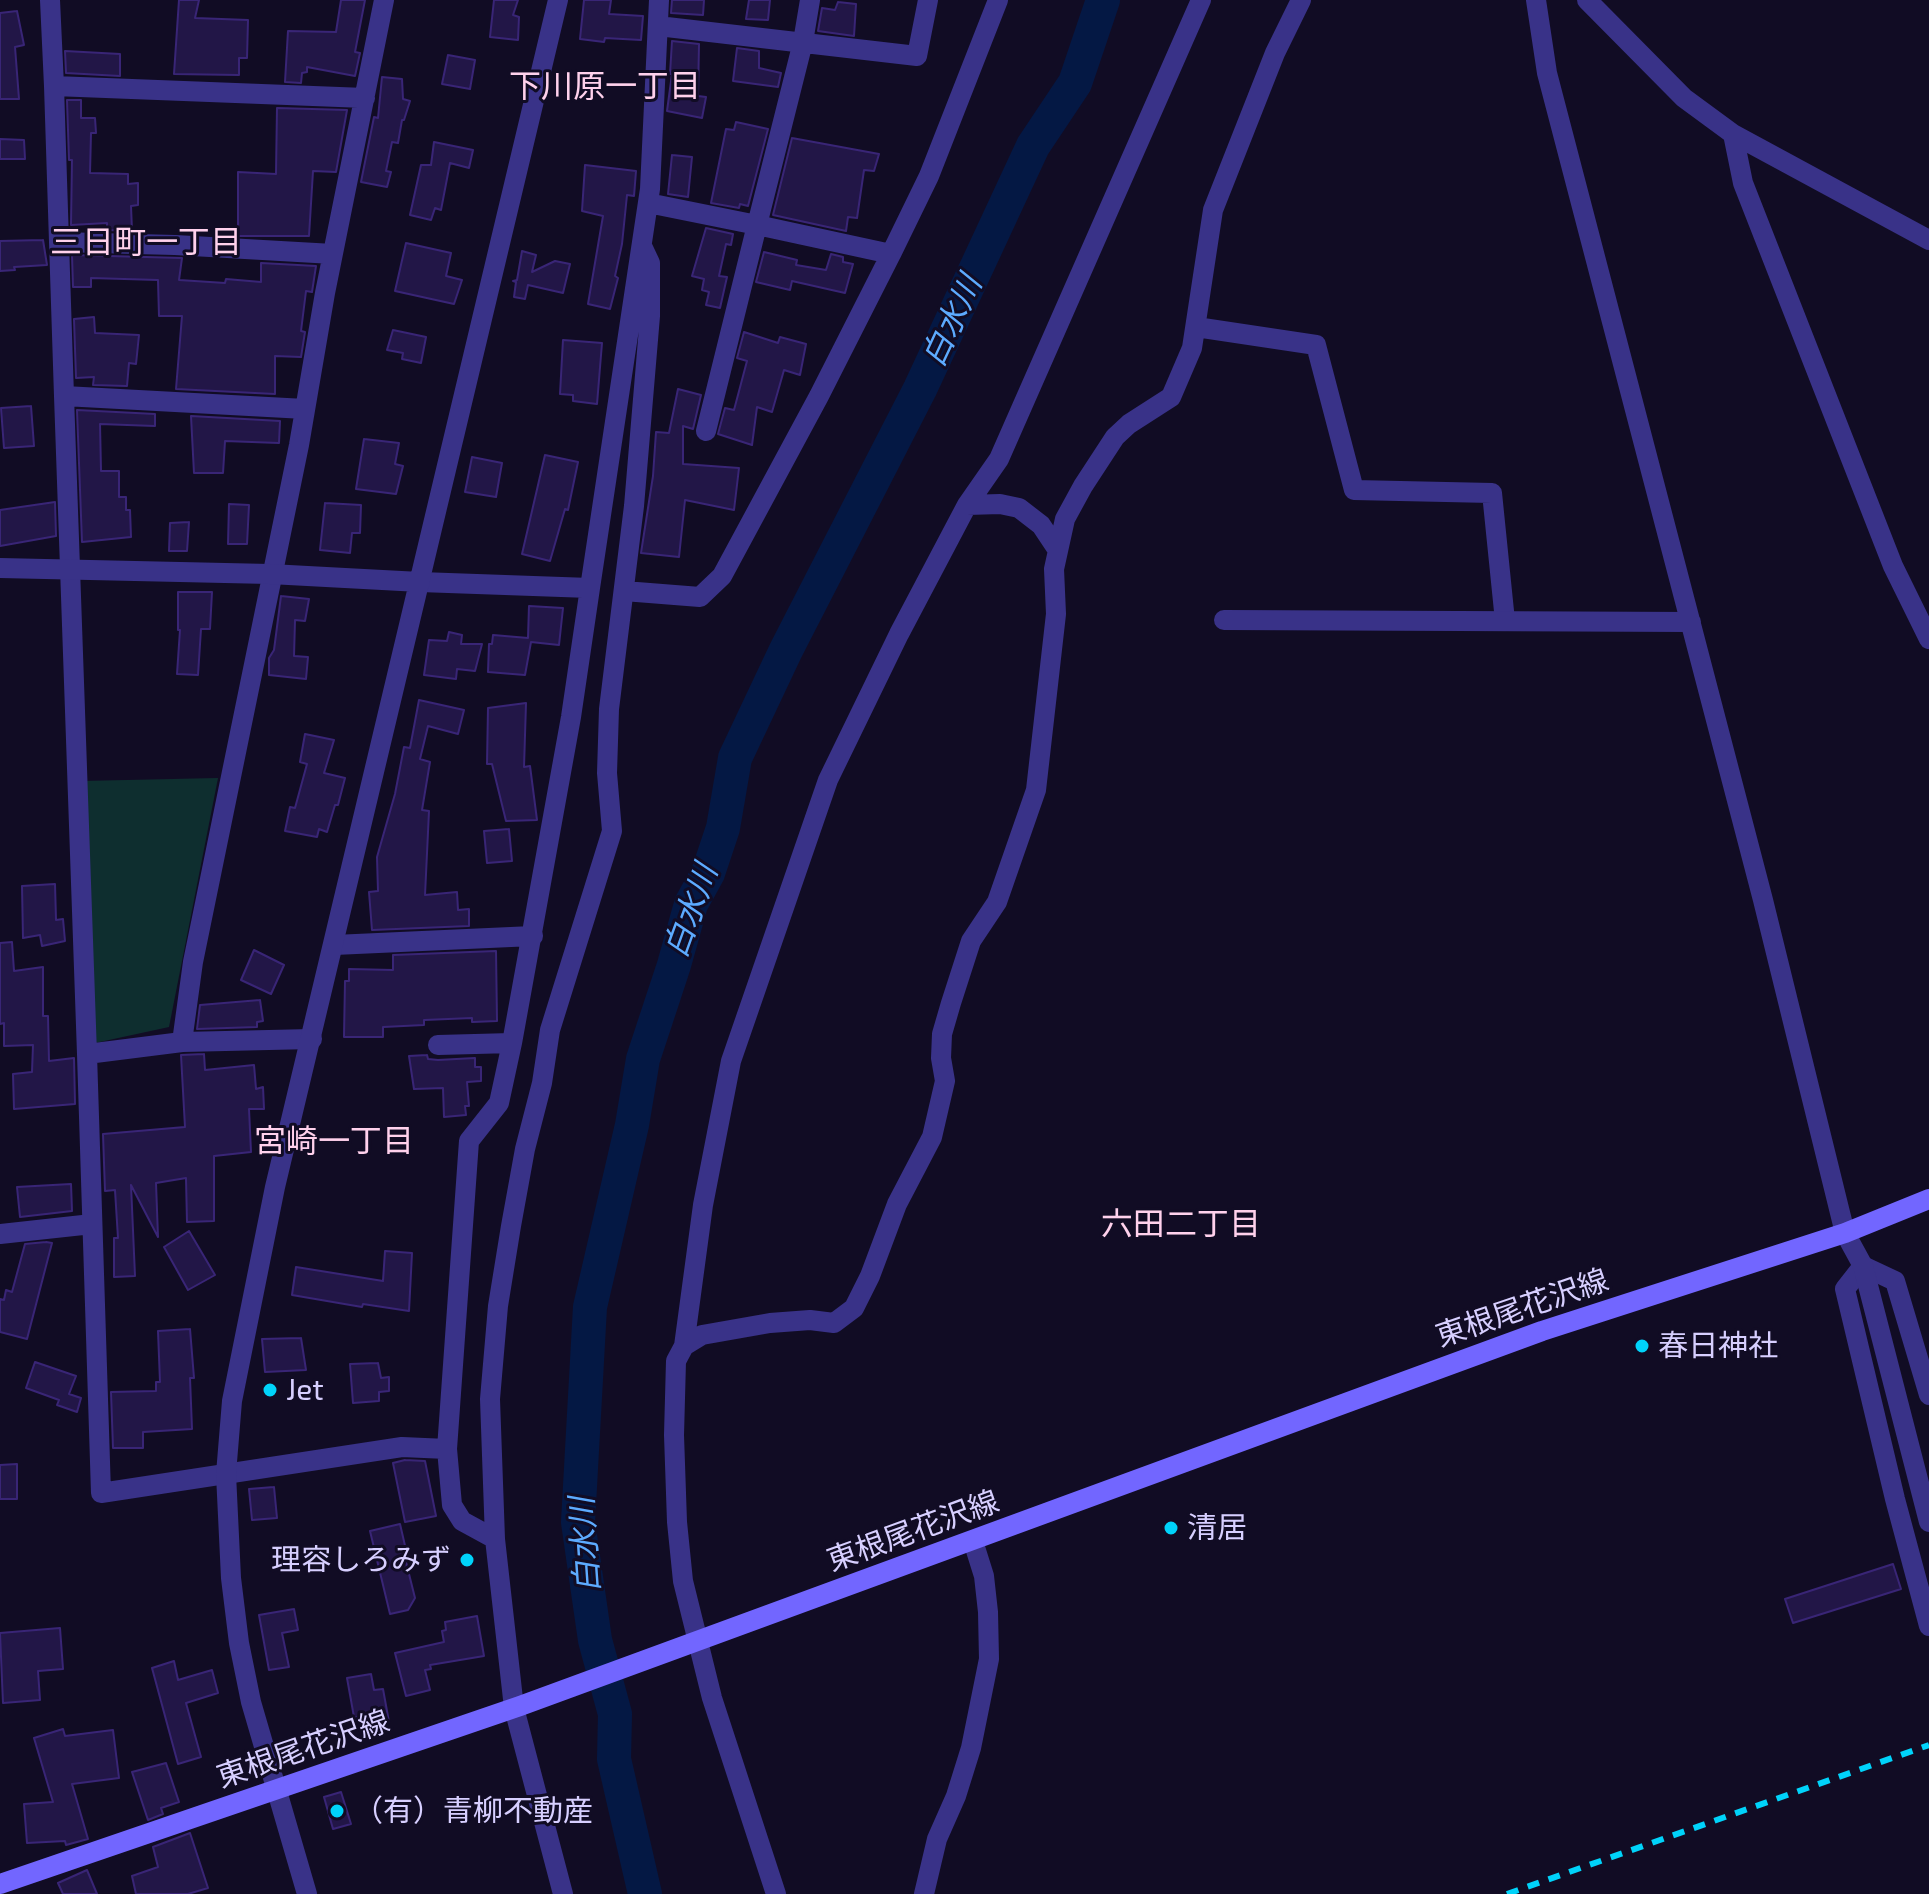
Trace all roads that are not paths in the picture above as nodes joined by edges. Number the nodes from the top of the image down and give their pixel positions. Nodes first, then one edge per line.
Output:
1 (50, 0) edge
2 (384, 0) edge
3 (558, 0) edge
4 (659, 0) edge
5 (810, 0) edge
6 (928, 0) edge
7 (998, 0) edge
8 (1201, 0) edge
9 (1301, 0) edge
10 (1536, 0) edge
11 (1587, 0) edge
12 (658, 26) junction
13 (803, 42) junction
14 (54, 86) junction
15 (365, 98) junction
16 (1733, 134) junction
17 (648, 203) junction
18 (757, 225) junction
19 (1929, 240) edge
20 (59, 242) junction
21 (642, 246) junction
22 (333, 254) junction
23 (891, 254) junction
24 (1196, 327) junction
25 (64, 396) junction
26 (305, 409) junction
27 (706, 431) dead end
28 (967, 505) junction
29 (1057, 549) junction
30 (0, 568) edge
31 (71, 568) junction
32 (270, 574) junction
33 (420, 582) junction
34 (590, 588) junction
35 (624, 591) junction
36 (1224, 620) dead end
37 (1505, 621) junction
38 (1691, 622) junction
39 (1929, 639) edge
40 (533, 936) junction
41 (334, 945) junction
42 (312, 1039) junction
43 (182, 1042) junction
44 (512, 1043) junction
45 (438, 1045) dead end
46 (87, 1054) junction
47 (1929, 1199) edge
48 (92, 1224) junction
49 (1845, 1233) junction
50 (0, 1234) edge
51 (1863, 1266) junction
52 (684, 1346) junction
53 (1929, 1395) edge
54 (447, 1449) junction
55 (226, 1474) junction
56 (1929, 1522) edge
57 (495, 1539) junction
58 (973, 1541) junction
59 (1929, 1626) edge
60 (694, 1642) junction
61 (517, 1707) junction
62 (277, 1789) junction
63 (0, 1884) edge
64 (307, 1894) edge
65 (563, 1894) edge
66 (776, 1894) edge
67 (924, 1894) edge

1 - 14 street
2 - 15 street
3 - 33 street
4 - 12 street
5 - 13 street
6 - 13 street
7 - 23 street
8 - 28 street
9 - 24 street
10 - 38 street
11 - 16 street
12 - 13 street
12 - 17 street
13 - 18 street
14 - 15 street
14 - 20 street
15 - 22 street
16 - 19 street
16 - 39 street
17 - 18 street
17 - 21 street
18 - 23 street
18 - 27 street
20 - 22 street
20 - 25 street
21 - 34 street
21 - 35 street
22 - 26 street
23 - 35 street
24 - 29 street
24 - 37 street
25 - 26 street
25 - 31 street
26 - 32 street
28 - 29 street
28 - 52 street
29 - 52 street
30 - 31 street
31 - 32 street
31 - 46 street
32 - 33 street
32 - 43 street
33 - 34 street
33 - 41 street
34 - 40 street
35 - 57 street
36 - 37 street
37 - 38 street
38 - 49 street
40 - 41 street
40 - 44 street
41 - 42 street
42 - 43 street
42 - 55 street
43 - 46 street
44 - 45 street
44 - 54 street
46 - 48 street
47 - 49 main road, 東根尾花沢線
48 - 50 street
48 - 55 street
49 - 51 street
49 - 58 main road, 東根尾花沢線
51 - 53 street
51 - 56 street
51 - 59 street
52 - 60 street
54 - 55 street
54 - 57 street
55 - 62 street
57 - 61 street
58 - 60 main road, 東根尾花沢線
58 - 67 street
60 - 61 main road, 東根尾花沢線
60 - 66 street
61 - 62 main road, 東根尾花沢線
61 - 65 street
62 - 63 main road, 東根尾花沢線
62 - 64 street

